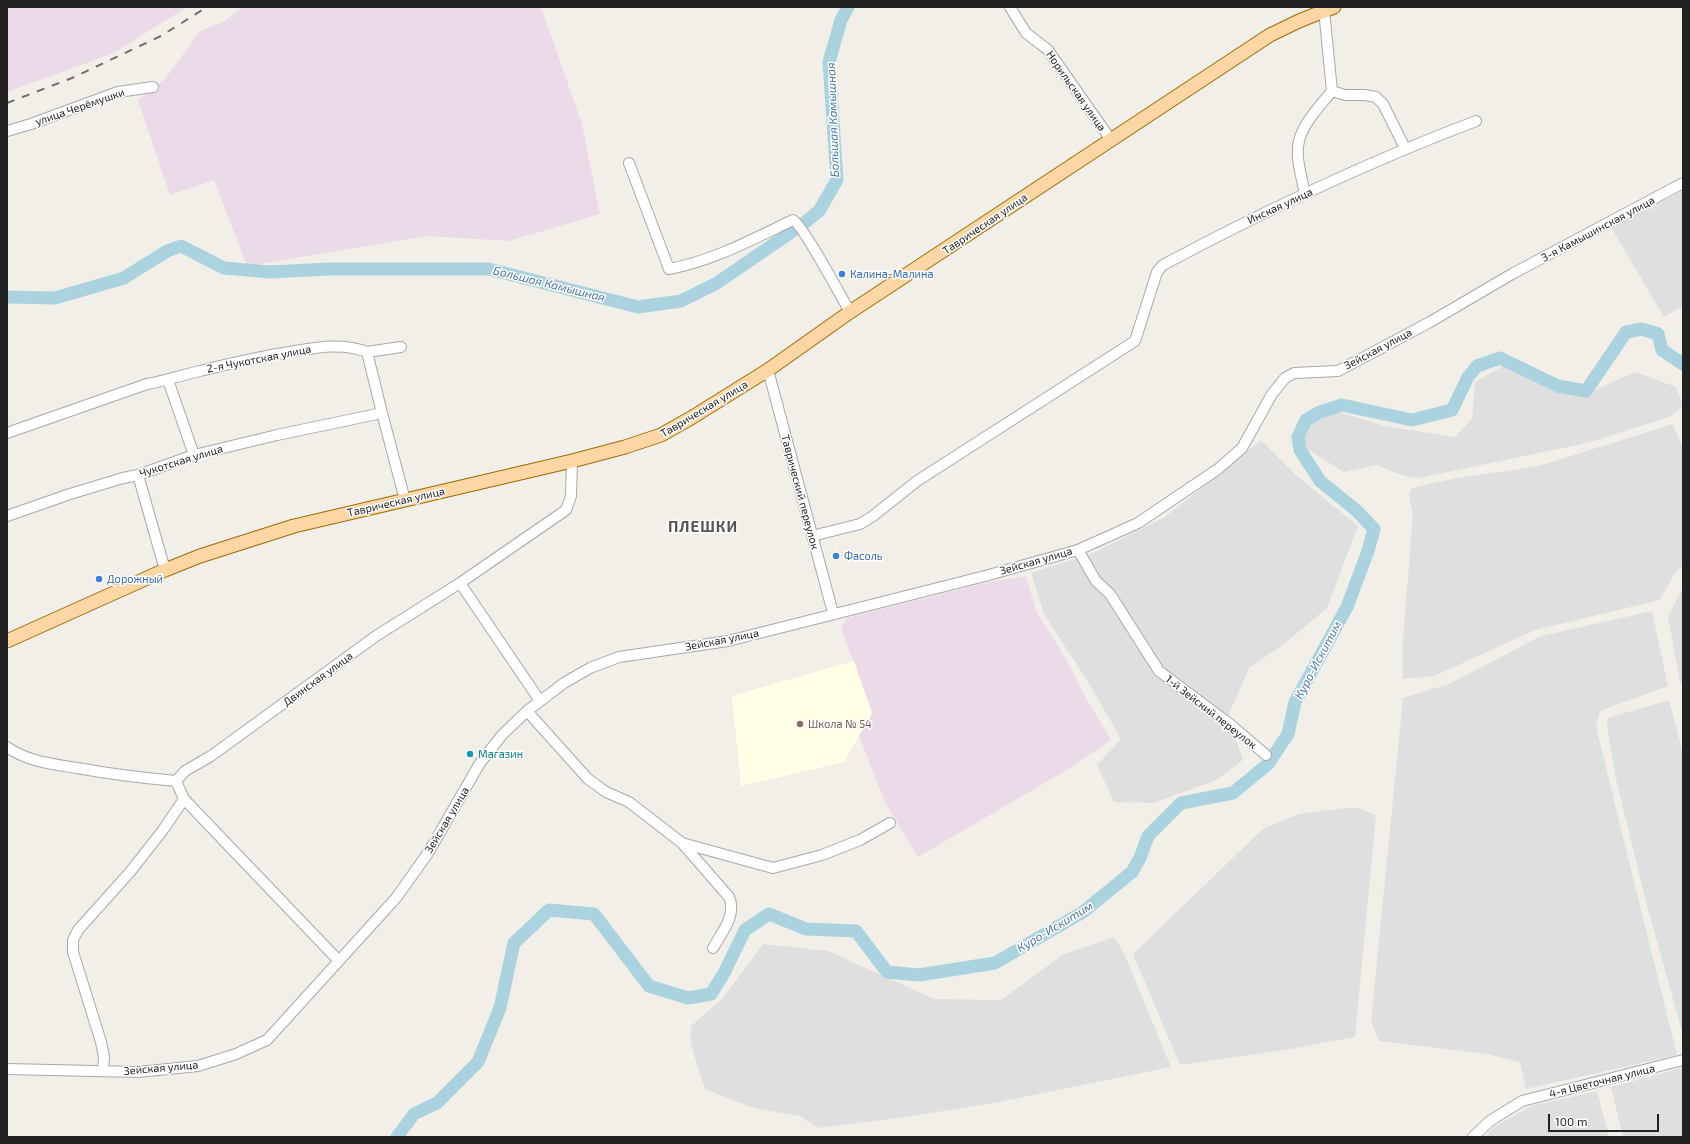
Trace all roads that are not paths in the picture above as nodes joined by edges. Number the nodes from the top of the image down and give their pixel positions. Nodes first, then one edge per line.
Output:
1 (1010, 7) edge
2 (1329, 9) edge
3 (153, 87) dead end
4 (1332, 91) junction
5 (1476, 121) dead end
6 (7, 131) edge
7 (1111, 140) junction
8 (1405, 148) junction
9 (629, 163) dead end
10 (1683, 183) edge
11 (1305, 194) junction
12 (1512, 274) joint
13 (850, 312) junction
14 (401, 347) dead end
15 (368, 352) junction
16 (768, 370) junction
17 (168, 380) junction
18 (382, 413) junction
19 (7, 433) edge
20 (194, 455) junction
21 (572, 462) junction
22 (138, 476) junction
23 (405, 500) junction
24 (7, 516) edge
25 (812, 536) junction
26 (1078, 550) junction
27 (165, 570) junction
28 (460, 584) junction
29 (833, 613) junction
30 (7, 640) edge
31 (540, 701) junction
32 (527, 711) junction
33 (7, 747) edge
34 (1266, 755) dead end
35 (176, 781) junction
36 (184, 799) junction
37 (890, 823) dead end
38 (682, 843) junction
39 (713, 948) dead end
40 (339, 961) junction
41 (1683, 1060) edge
42 (7, 1069) edge
43 (103, 1071) junction
44 (1473, 1137) edge

1 - 7 street, Норильская улица
2 - 4 street
2 - 7 main road, Таврическая улица
3 - 6 street, улица Черёмушки
4 - 8 street
4 - 11 street
5 - 8 street, Инская улица
7 - 13 main road, Таврическая улица
8 - 11 street, Инская улица
9 - 13 street
10 - 12 street, 3-я Камышинская улица
11 - 25 street, Инская улица
12 - 26 street, Зейская улица
13 - 16 main road, Таврическая улица
14 - 15 street
15 - 17 street, 2-я Чукотская улица
15 - 18 street
16 - 21 main road, Таврическая улица
16 - 25 street, Таврический переулок
17 - 19 street, 2-я Чукотская улица
17 - 20 street
18 - 20 street, Чукотская улица
18 - 23 street
20 - 22 street, Чукотская улица
21 - 23 main road, Таврическая улица
21 - 28 street, Двинская улица
22 - 24 street, Чукотская улица
22 - 27 street
23 - 27 main road, Таврическая улица
25 - 29 street, Таврический переулок
26 - 29 street, Зейская улица
26 - 34 street, 1-й Зейский переулок
27 - 30 main road, Таврическая улица
28 - 31 street
28 - 35 street, Двинская улица
29 - 31 street, Зейская улица
31 - 32 street, Зейская улица
32 - 38 street
32 - 40 street, Зейская улица
33 - 35 street
35 - 36 street
36 - 40 street
36 - 43 street
37 - 38 street
38 - 39 street
40 - 43 street, Зейская улица
41 - 44 street, 4-я Цветочная улица
42 - 43 street, Зейская улица

